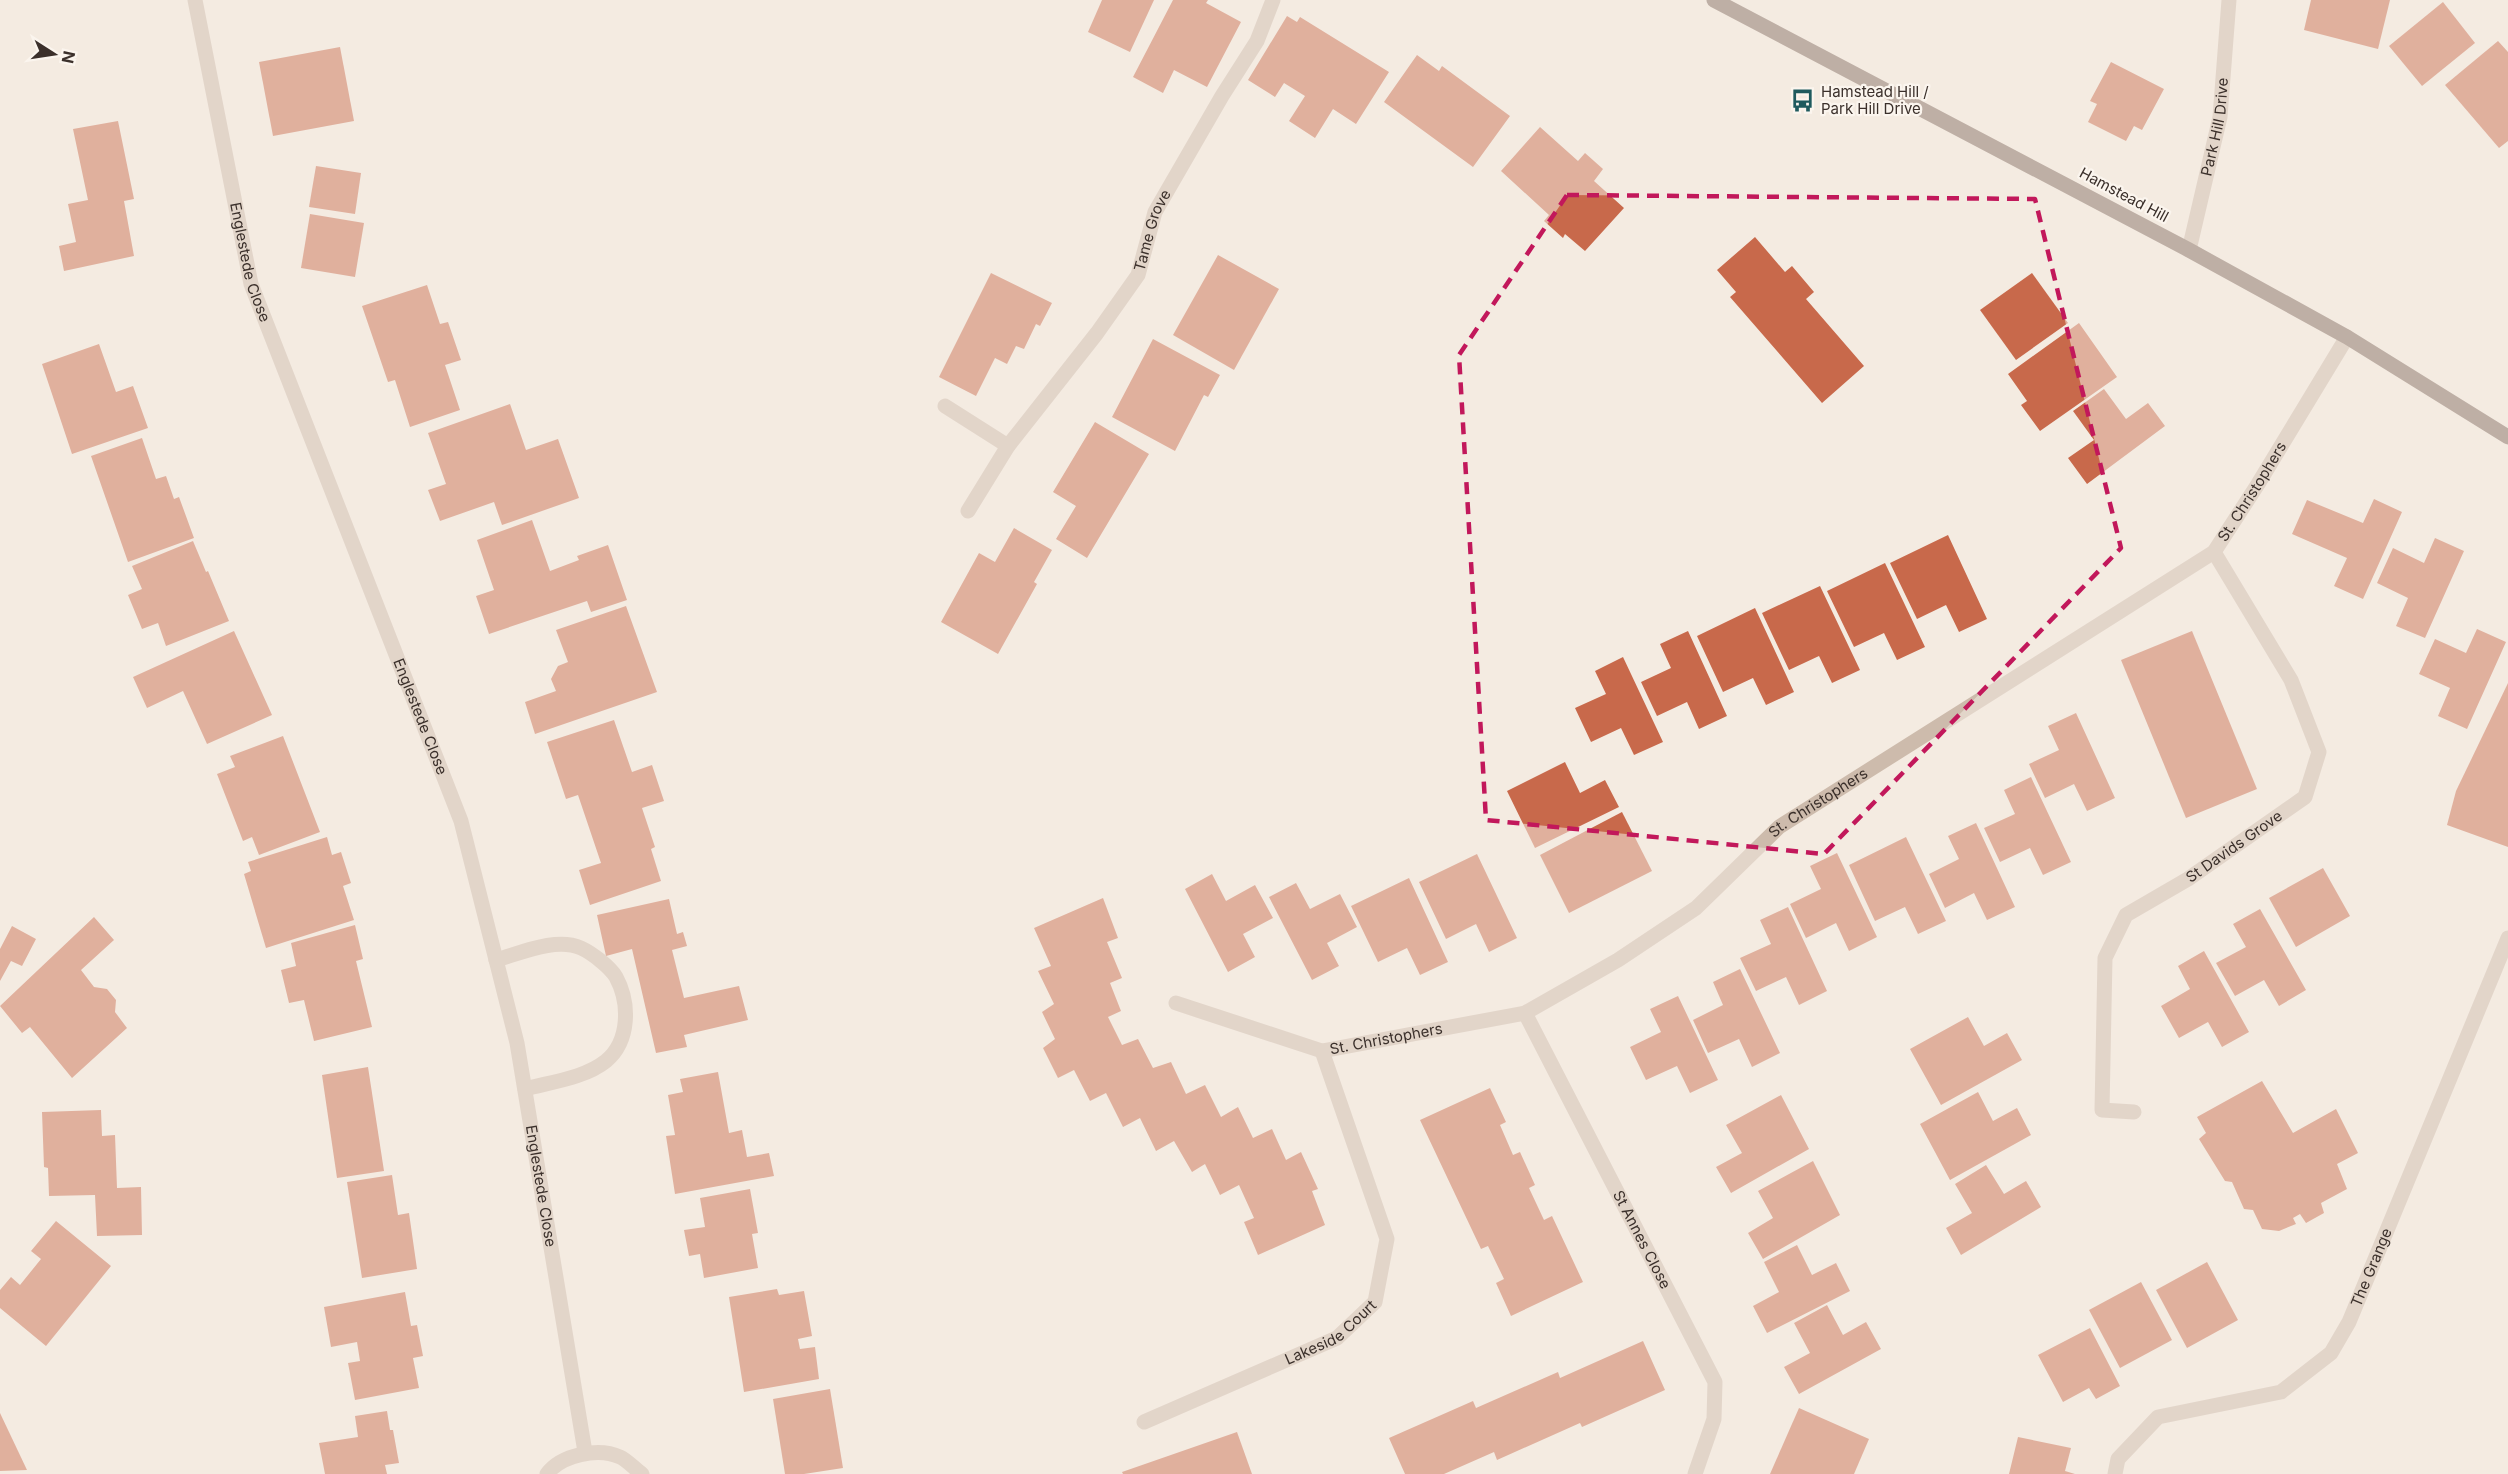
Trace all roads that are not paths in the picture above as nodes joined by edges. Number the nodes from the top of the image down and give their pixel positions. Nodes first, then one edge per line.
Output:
1 (195, 0) edge
2 (1273, 0) edge
3 (1714, 0) edge
4 (2229, 0) edge
5 (2189, 250) junction
6 (2347, 337) junction
7 (945, 406) dead end
8 (2508, 437) edge
9 (1008, 446) junction
10 (968, 511) dead end
11 (2214, 552) junction
12 (2508, 938) edge
13 (496, 960) junction
14 (1176, 1003) dead end
15 (1525, 1013) junction
16 (1322, 1051) junction
17 (525, 1089) junction
18 (2134, 1112) dead end
19 (1144, 1422) dead end
20 (585, 1452) junction
21 (547, 1474) edge
22 (642, 1474) edge
23 (1695, 1474) edge
24 (2115, 1474) edge

1 - 13 street, Englestede Close
2 - 9 street, Tame Grove
3 - 5 main road, Hamstead Hill
4 - 5 street, Park Hill Drive
5 - 6 main road, Hamstead Hill
6 - 8 main road, Hamstead Hill
6 - 11 street, St. Christophers
7 - 9 street
9 - 10 street, Tame Grove
11 - 15 street, St. Christophers
11 - 18 street, St Davids Grove
12 - 24 street, The Grange
13 - 17 street, Englestede Close
13 - 17 street
14 - 16 street, St. Christophers
15 - 16 street, St. Christophers
15 - 23 street, St Annes Close
16 - 19 street, Lakeside Court
17 - 20 street, Englestede Close
20 - 21 street
20 - 22 street

